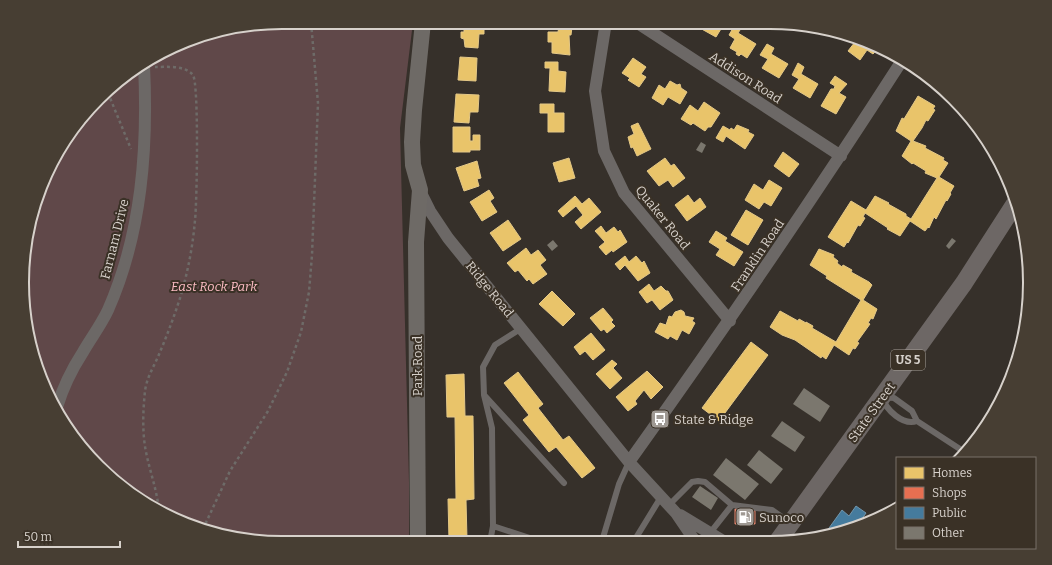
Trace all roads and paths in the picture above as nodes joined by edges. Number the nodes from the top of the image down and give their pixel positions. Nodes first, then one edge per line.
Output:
1 (311, 29) edge
2 (422, 29) edge
3 (605, 29) edge
4 (647, 29) edge
5 (899, 65) edge
6 (151, 66) edge
7 (144, 71) edge
8 (110, 97) edge
9 (131, 150) dead end
10 (841, 156) junction
11 (420, 190) junction
12 (1012, 208) edge
13 (730, 321) junction
14 (522, 328) junction
15 (484, 395) junction
16 (882, 397) junction
17 (59, 402) edge
18 (918, 421) junction
19 (960, 450) edge
20 (629, 462) junction
21 (564, 483) dead end
22 (158, 503) edge
23 (669, 505) junction
24 (732, 505) junction
25 (791, 523) junction
26 (205, 524) edge
27 (493, 526) junction
28 (710, 533) junction
29 (782, 535) edge
30 (418, 536) edge
31 (491, 536) edge
32 (524, 536) edge
33 (603, 536) edge
34 (639, 536) edge
35 (692, 536) edge
36 (715, 536) edge

1 - 26 path
2 - 11 main road, Ridge Road
3 - 13 street, Quaker Road
4 - 10 street, Addison Road
5 - 10 street, Franklin Road
6 - 22 path
7 - 17 street, Farnam Drive
8 - 9 path
10 - 13 street, Franklin Road
11 - 14 street, Ridge Road
11 - 30 main road, Park Road
12 - 16 main road, State Street / US 5
13 - 20 street, Franklin Road
14 - 15 lane
14 - 20 street, Ridge Road
15 - 21 lane
15 - 27 lane
16 - 18 lane
16 - 18 lane
16 - 25 main road, State Street / US 5
18 - 19 lane
20 - 23 street, Ridge Road
20 - 33 lane
23 - 24 lane
23 - 28 street, Ridge Road
23 - 34 lane
23 - 35 street, Ridge Road
24 - 25 lane
24 - 28 lane
25 - 29 main road, State Street / US 5
27 - 31 lane
27 - 32 lane
28 - 36 street, Ridge Road

